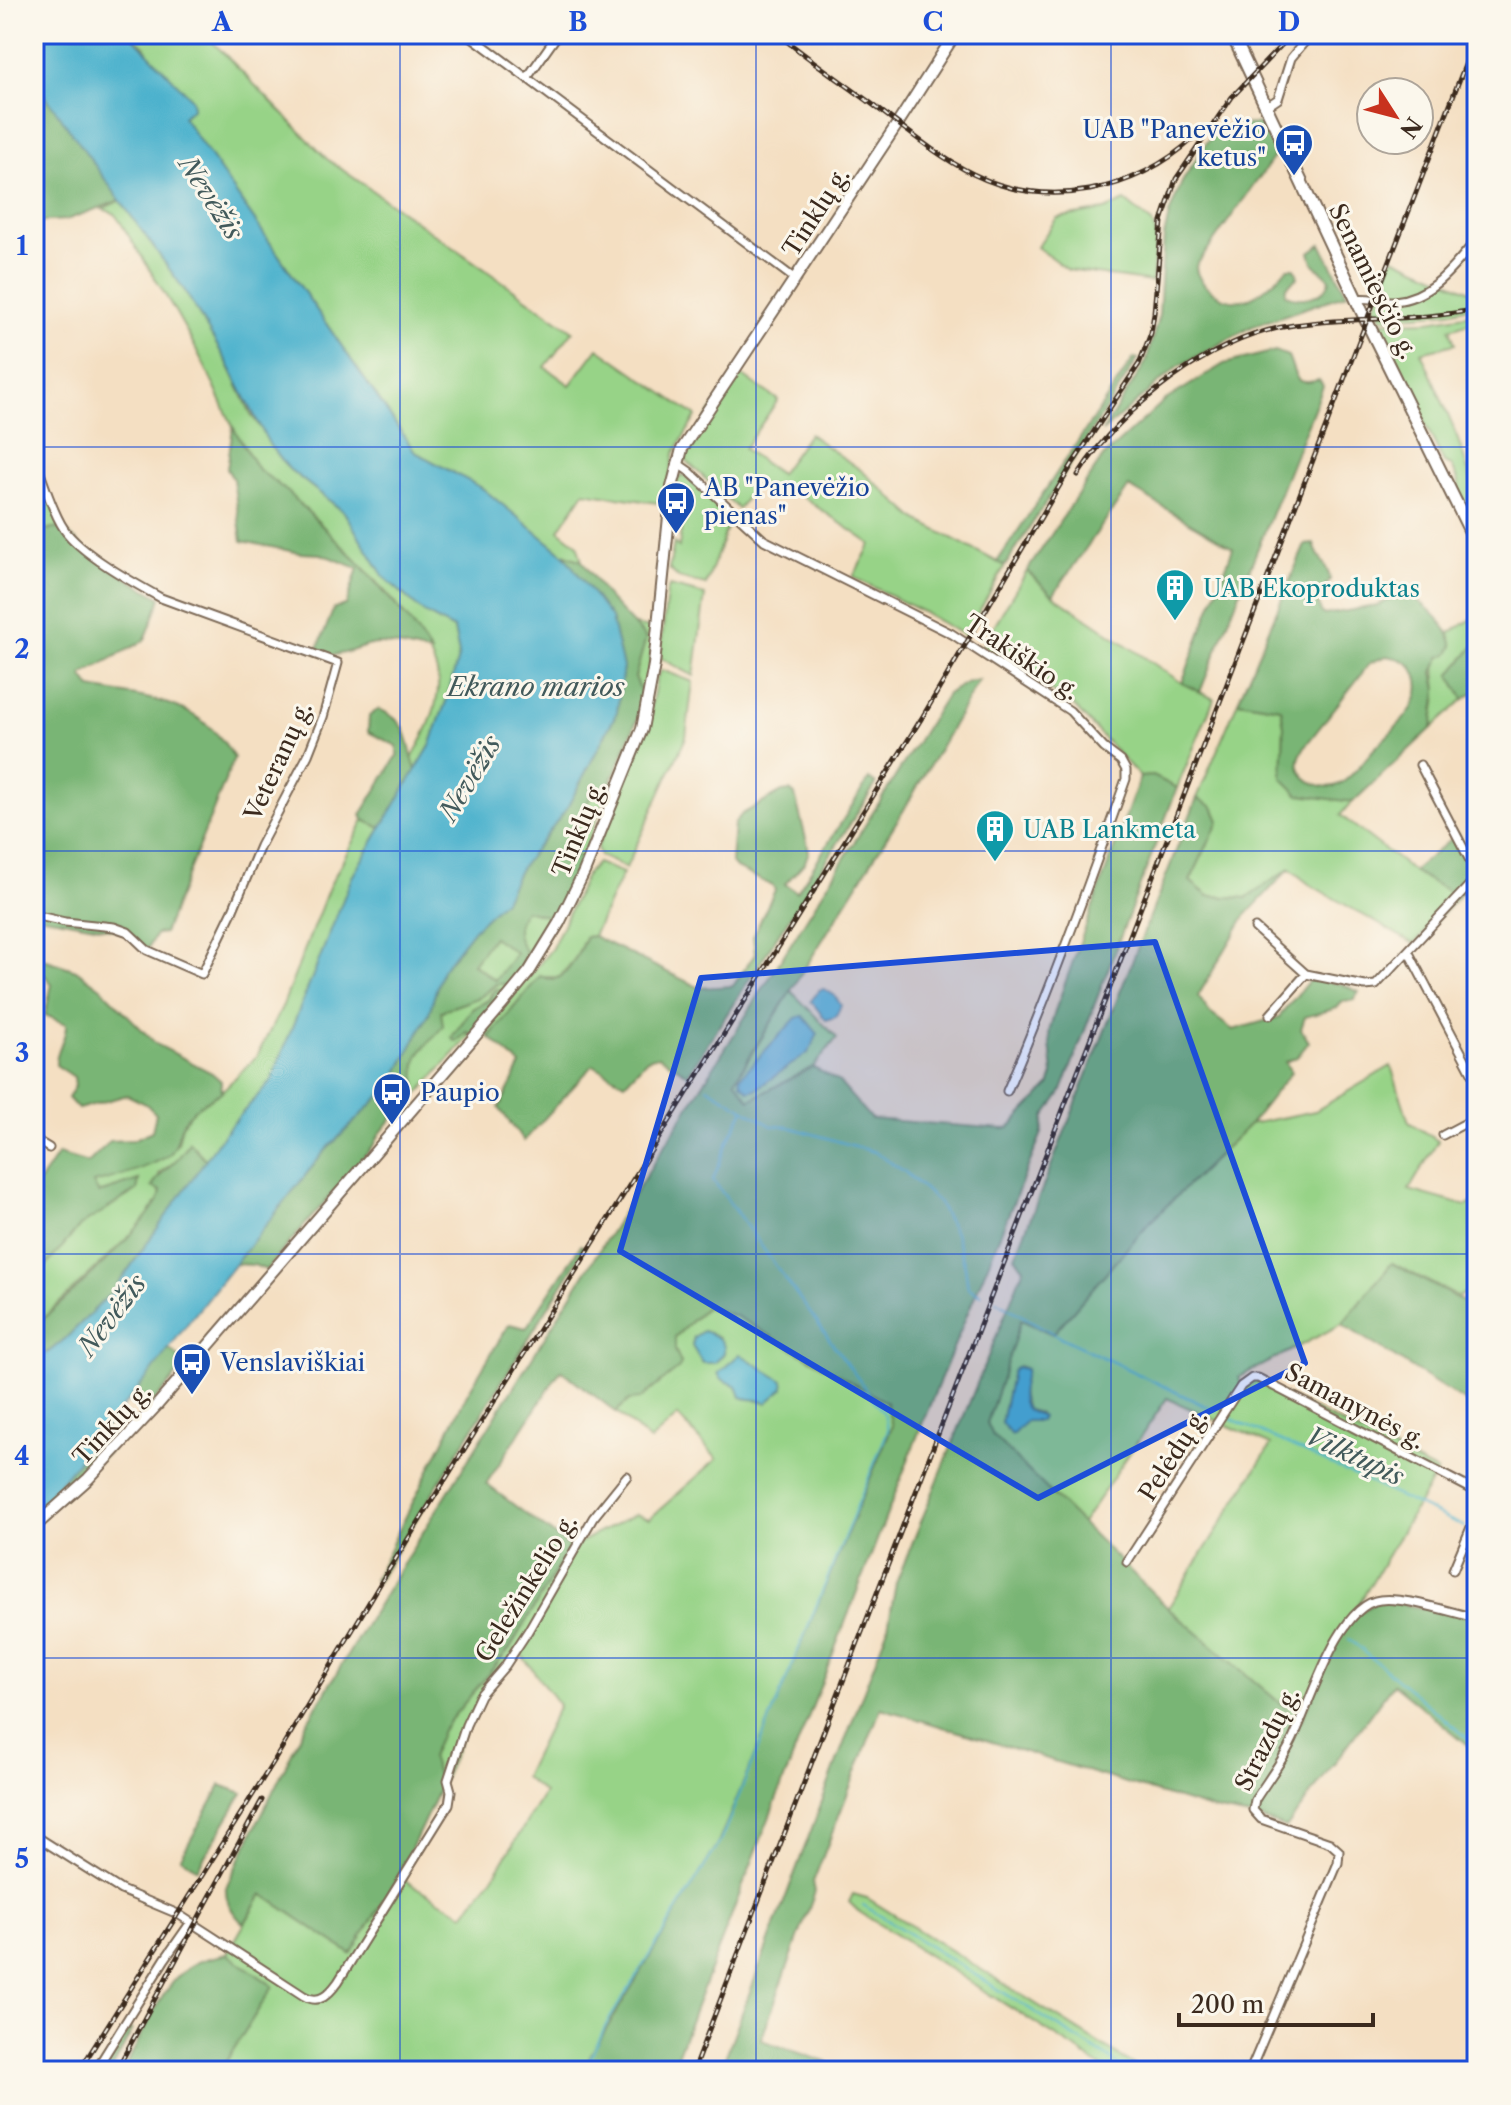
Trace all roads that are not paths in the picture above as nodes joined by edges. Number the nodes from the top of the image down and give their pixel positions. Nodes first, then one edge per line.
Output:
1 (468, 34) edge
2 (558, 34) edge
3 (955, 34) edge
4 (1232, 34) edge
5 (1311, 34) edge
6 (527, 78) junction
7 (1266, 107) junction
8 (1477, 239) edge
9 (795, 279) junction
10 (1357, 299) junction
11 (677, 463) junction
12 (34, 465) edge
13 (1477, 545) edge
14 (1420, 765) dead end
15 (1477, 875) edge
16 (34, 915) edge
17 (1255, 928) dead end
18 (1408, 951) junction
19 (1306, 974) junction
20 (1270, 1015) dead end
21 (1477, 1082) edge
22 (1007, 1091) dead end
23 (1477, 1117) edge
24 (1443, 1135) dead end
25 (34, 1139) edge
26 (49, 1148) dead end
27 (1258, 1378) joint
28 (627, 1476) dead end
29 (1477, 1492) edge
30 (1477, 1513) edge
31 (34, 1527) edge
32 (1127, 1562) dead end
33 (1453, 1570) dead end
34 (1477, 1618) edge
35 (34, 1835) edge
36 (191, 1922) junction
37 (95, 2071) edge
38 (1250, 2071) edge

1 - 6 street
2 - 6 street
3 - 9 main road, Tinklų g.
4 - 7 main road, Senamiesčio g.
5 - 7 street
6 - 9 street
7 - 10 main road, Senamiesčio g.
8 - 10 street
9 - 11 main road, Tinklų g.
10 - 13 main road, Senamiesčio g.
11 - 22 street, Trakiškio g.
11 - 31 main road, Tinklų g.
12 - 16 street, Veteranų g.
14 - 15 street
15 - 18 street
17 - 19 street
18 - 19 street
18 - 21 street
19 - 20 street
23 - 24 street
25 - 26 street
27 - 29 street, Samanynės g.
27 - 32 street, Pelėdų g.
28 - 36 street, Geležinkelio g.
30 - 33 street
34 - 38 street, Strazdų g.
35 - 36 street
36 - 37 street

